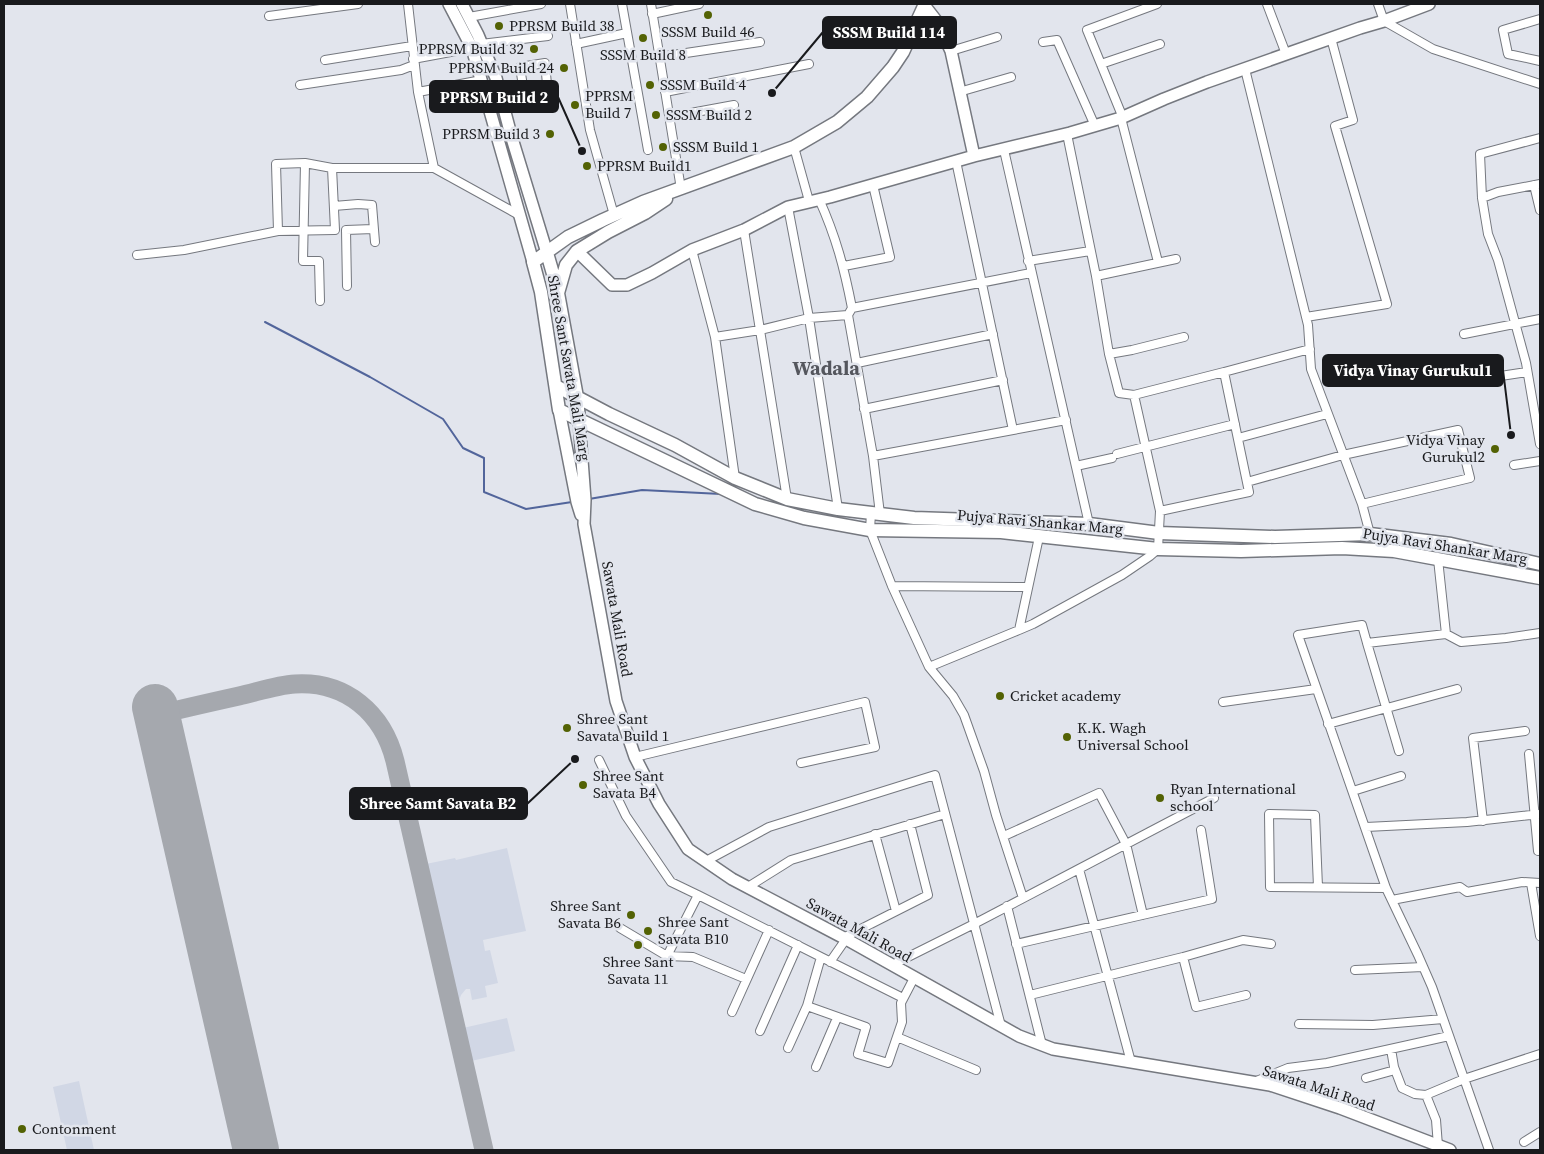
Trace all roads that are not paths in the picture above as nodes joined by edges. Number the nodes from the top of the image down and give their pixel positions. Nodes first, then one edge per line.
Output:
1 (358, 4) edge
2 (408, 4) edge
3 (449, 4) edge
4 (462, 4) edge
5 (541, 4) edge
6 (570, 4) edge
7 (622, 4) edge
8 (650, 4) edge
9 (699, 4) edge
10 (925, 4) edge
11 (1157, 4) edge
12 (1267, 4) edge
13 (1378, 4) edge
14 (1429, 4) edge
15 (652, 14) junction
16 (268, 16) dead end
17 (469, 17) junction
18 (1540, 19) edge
19 (1384, 21) junction
20 (627, 32) junction
21 (548, 36) dead end
22 (996, 37) dead end
23 (1331, 38) junction
24 (760, 42) dead end
25 (1042, 42) dead end
26 (576, 44) junction
27 (1160, 44) dead end
28 (412, 46) junction
29 (477, 46) junction
30 (951, 51) junction
31 (1286, 54) junction
32 (659, 57) junction
33 (325, 60) dead end
34 (1540, 60) edge
35 (414, 62) junction
36 (809, 64) dead end
37 (1101, 64) junction
38 (1245, 69) junction
39 (1011, 77) dead end
40 (482, 80) junction
41 (1540, 84) edge
42 (300, 85) dead end
43 (418, 92) junction
44 (665, 92) junction
45 (960, 92) junction
46 (525, 99) junction
47 (503, 105) junction
48 (734, 105) dead end
49 (490, 108) junction
50 (669, 117) junction
51 (1122, 118) junction
52 (1095, 126) junction
53 (1067, 134) junction
54 (1540, 138) edge
55 (794, 146) junction
56 (648, 150) dead end
57 (1004, 150) junction
58 (974, 156) junction
59 (956, 162) junction
60 (305, 163) junction
61 (332, 168) junction
62 (434, 168) junction
63 (1537, 184) edge
64 (873, 185) junction
65 (680, 189) junction
66 (1482, 198) junction
67 (814, 200) junction
68 (334, 206) junction
69 (788, 207) junction
70 (1540, 210) edge
71 (519, 215) junction
72 (614, 215) junction
73 (373, 229) junction
74 (744, 230) junction
75 (278, 231) junction
76 (305, 231) junction
77 (375, 242) dead end
78 (692, 250) junction
79 (577, 251) junction
80 (1090, 251) junction
81 (547, 253) junction
82 (137, 255) dead end
83 (1176, 259) dead end
84 (1028, 261) junction
85 (533, 262) junction
86 (1158, 262) junction
87 (844, 266) junction
88 (1031, 273) junction
89 (1096, 276) junction
90 (982, 283) junction
91 (347, 286) dead end
92 (558, 293) junction
93 (320, 301) dead end
94 (852, 308) junction
95 (848, 316) junction
96 (1306, 316) junction
97 (809, 318) junction
98 (1540, 319) edge
99 (1516, 325) junction
100 (760, 330) junction
101 (993, 334) junction
102 (1464, 334) dead end
103 (715, 337) junction
104 (1184, 337) dead end
105 (1310, 349) junction
106 (1109, 354) junction
107 (857, 363) junction
108 (1224, 372) junction
109 (1528, 372) junction
110 (1482, 379) dead end
111 (1003, 380) junction
112 (556, 386) junction
113 (1134, 396) junction
114 (577, 398) junction
115 (864, 409) junction
116 (559, 410) junction
117 (1538, 412) edge
118 (1327, 414) junction
119 (579, 420) junction
120 (1066, 420) junction
121 (1235, 424) junction
122 (1014, 430) junction
123 (1238, 438) junction
124 (1540, 444) edge
125 (1145, 446) junction
126 (1343, 455) junction
127 (873, 456) junction
128 (1540, 461) edge
129 (1514, 465) dead end
130 (1076, 466) junction
131 (735, 478) junction
132 (1247, 482) junction
133 (787, 499) junction
134 (1362, 504) junction
135 (838, 509) junction
136 (1160, 511) junction
137 (876, 514) junction
138 (584, 524) junction
139 (1089, 524) junction
140 (870, 530) junction
141 (1159, 533) junction
142 (1370, 534) junction
143 (1039, 537) junction
144 (1158, 549) junction
145 (1438, 559) junction
146 (1540, 564) edge
147 (1540, 578) edge
148 (892, 586) junction
149 (1028, 587) junction
150 (1019, 630) junction
151 (1540, 633) edge
152 (1446, 634) junction
153 (1367, 643) junction
154 (929, 667) junction
155 (1316, 689) junction
156 (1457, 689) dead end
157 (1224, 702) dead end
158 (1386, 709) junction
159 (1328, 724) junction
160 (1525, 731) dead end
161 (1398, 751) dead end
162 (1529, 754) dead end
163 (635, 757) junction
164 (599, 760) dead end
165 (800, 764) dead end
166 (1401, 776) dead end
167 (1353, 791) junction
168 (1214, 798) dead end
169 (945, 814) junction
170 (1537, 815) edge
171 (1483, 820) junction
172 (910, 824) junction
173 (1366, 826) junction
174 (1201, 830) dead end
175 (875, 834) junction
176 (1004, 836) junction
177 (1126, 844) junction
178 (1538, 851) dead end
179 (706, 861) junction
180 (1079, 869) junction
181 (1530, 883) junction
182 (1540, 883) edge
183 (748, 887) junction
184 (1318, 887) junction
185 (1386, 888) junction
186 (698, 895) junction
187 (1023, 898) junction
188 (1392, 900) junction
189 (1007, 906) junction
190 (896, 911) junction
191 (1143, 915) junction
192 (974, 924) junction
193 (1094, 926) junction
194 (620, 928) dead end
195 (769, 930) junction
196 (1540, 936) edge
197 (844, 939) junction
198 (1016, 944) junction
199 (1271, 944) dead end
200 (798, 945) junction
201 (667, 956) junction
202 (821, 956) junction
203 (1183, 957) junction
204 (830, 962) junction
205 (892, 965) junction
206 (1424, 967) junction
207 (1355, 970) dead end
208 (1108, 976) junction
209 (914, 978) junction
210 (746, 979) junction
211 (1030, 995) junction
212 (1246, 995) dead end
213 (904, 998) junction
214 (807, 1006) junction
215 (732, 1012) dead end
216 (837, 1018) junction
217 (1443, 1019) junction
218 (1299, 1024) dead end
219 (1002, 1026) junction
220 (760, 1031) dead end
221 (1449, 1036) junction
222 (897, 1037) junction
223 (1042, 1045) junction
224 (788, 1048) dead end
225 (1391, 1049) junction
226 (1540, 1054) edge
227 (1131, 1062) junction
228 (816, 1067) dead end
229 (976, 1070) dead end
230 (1395, 1070) junction
231 (1366, 1078) dead end
232 (1464, 1079) junction
233 (1253, 1082) junction
234 (1426, 1095) junction
235 (1540, 1132) edge
236 (1524, 1142) dead end
237 (1438, 1146) junction
238 (1450, 1150) edge
239 (1489, 1150) edge

1 - 16 street
2 - 28 street
3 - 29 street
4 - 17 street
5 - 17 street
6 - 26 street
7 - 20 street
8 - 15 street
9 - 15 street
10 - 30 street
10 - 55 main road, Shree Sant Savata Mali Marg
11 - 37 street
12 - 31 street
13 - 19 street
14 - 19 street
15 - 32 street
17 - 29 street
18 - 34 street
19 - 23 street
19 - 41 street
20 - 26 street
20 - 56 street
21 - 29 street
22 - 30 street
23 - 31 street
23 - 96 street
24 - 32 street
25 - 52 street
26 - 72 street
27 - 37 street
28 - 33 street
28 - 35 street
29 - 35 street
29 - 40 street
29 - 47 street
30 - 45 street
31 - 38 street
32 - 44 street
35 - 42 street
35 - 43 street
36 - 44 street
37 - 51 street
38 - 51 street
38 - 96 street
39 - 45 street
40 - 43 street
40 - 49 street
43 - 62 street
44 - 50 street
45 - 58 street
46 - 46 street
46 - 47 street
47 - 49 street
47 - 81 street
48 - 50 street
49 - 71 street
50 - 65 street
51 - 52 street
51 - 86 street
52 - 53 street
53 - 57 street
53 - 80 street
54 - 66 street
55 - 65 main road, Shree Sant Savata Mali Marg
55 - 67 street
57 - 58 street
57 - 84 street
58 - 59 street
59 - 64 street
59 - 90 street
60 - 61 street
60 - 75 street
60 - 76 street
61 - 62 street
61 - 68 street
62 - 71 street
63 - 66 street
63 - 70 street
64 - 67 street
64 - 87 street
65 - 72 main road, Shree Sant Savata Mali Marg
65 - 79 main road, Shree Sant Savata Mali Marg
66 - 99 street
67 - 69 street
67 - 87 street
68 - 73 street
68 - 76 street
69 - 74 street
69 - 97 street
71 - 85 street
72 - 81 main road, Shree Sant Savata Mali Marg
73 - 77 street
73 - 91 street
74 - 78 street
74 - 100 street
75 - 76 street
75 - 82 street
76 - 93 street
78 - 79 street
78 - 103 street
79 - 92 main road, Shree Sant Savata Mali Marg
80 - 84 street
80 - 89 street
81 - 85 main road, Shree Sant Savata Mali Marg
81 - 92 main road
83 - 86 street
84 - 88 street
85 - 112 main road, Shree Sant Savata Mali Marg
86 - 89 street
87 - 94 street
88 - 90 street
88 - 120 street
89 - 106 street
90 - 94 street
90 - 101 street
92 - 114 main road, Shree Sant Savata Mali Marg
94 - 95 street
95 - 97 street
95 - 107 street
96 - 105 street
97 - 100 street
97 - 135 street
98 - 99 street
99 - 102 street
99 - 109 street
100 - 103 street
100 - 133 street
101 - 107 street
101 - 111 street
103 - 131 street
104 - 106 street
105 - 108 street
105 - 118 street
106 - 113 street
107 - 115 street
108 - 113 street
108 - 121 street
109 - 110 street
109 - 117 street
111 - 115 street
111 - 122 street
112 - 114 main road
112 - 116 main road, Shree Sant Savata Mali Marg
113 - 125 street
114 - 119 main road, Shree Sant Savata Mali Marg
114 - 131 main road
115 - 127 street
116 - 119 main road, Pujya Ravi Shankar Marg
116 - 138 street, Shree Sant Savata Mali Marg
117 - 124 street
118 - 123 street
118 - 126 street
119 - 138 street, Sawata Mali Road
119 - 140 main road, Pujya Ravi Shankar Marg
120 - 122 street
120 - 130 street
121 - 123 street
121 - 125 street
122 - 127 street
123 - 132 street
125 - 130 street
125 - 136 street
126 - 132 street
126 - 134 street
126 - 134 street
127 - 137 street
128 - 129 street
130 - 139 street
131 - 133 main road
132 - 136 street
133 - 135 main road
134 - 142 street
135 - 137 main road
136 - 141 street
137 - 139 main road
137 - 140 street
138 - 163 street, Sawata Mali Road
139 - 141 main road
140 - 143 main road, Pujya Ravi Shankar Marg
140 - 148 street
141 - 142 main road
141 - 144 street
142 - 146 main road
143 - 144 main road, Pujya Ravi Shankar Marg
143 - 149 street
144 - 145 main road, Pujya Ravi Shankar Marg
144 - 150 street
145 - 147 main road, Pujya Ravi Shankar Marg
145 - 152 street
148 - 149 street
148 - 154 street
149 - 150 street
150 - 154 street
151 - 152 street
152 - 153 street
153 - 155 street
153 - 158 street
154 - 176 street
155 - 157 street
155 - 159 street
156 - 158 street
158 - 159 street
158 - 161 street
159 - 167 street
160 - 171 street
162 - 170 street
163 - 165 street
163 - 179 street, Sawata Mali Road
164 - 186 street
166 - 167 street
167 - 173 street
168 - 177 street
169 - 172 street
169 - 179 street
169 - 192 street
170 - 171 street
170 - 178 street
171 - 173 street
172 - 175 street
172 - 190 street
173 - 185 street
174 - 191 street
175 - 183 street
175 - 190 street
176 - 177 street
176 - 187 street
177 - 180 street
177 - 191 street
179 - 183 street, Sawata Mali Road
180 - 187 street
180 - 193 street
181 - 182 street
181 - 188 street
181 - 196 street
183 - 197 street, Sawata Mali Road
184 - 184 street
184 - 185 street
185 - 188 street
186 - 195 street
186 - 201 street
187 - 189 street
188 - 206 street
189 - 192 street
189 - 198 street
190 - 197 street
191 - 193 street
192 - 205 street
192 - 219 street
193 - 198 street
193 - 208 street
194 - 201 street
195 - 200 street
195 - 210 street
197 - 204 street
197 - 205 street, Sawata Mali Road
198 - 211 street
199 - 203 street
200 - 202 street
200 - 220 street
201 - 210 street
202 - 204 street
202 - 214 street
203 - 208 street
203 - 212 street
204 - 213 street
205 - 209 street, Sawata Mali Road
206 - 207 street
206 - 217 street
208 - 211 street
208 - 227 street
209 - 213 street
209 - 219 street, Sawata Mali Road
210 - 215 street
211 - 223 street
213 - 222 street
214 - 216 street
214 - 224 street
216 - 222 street
216 - 228 street
217 - 218 street
217 - 221 street
219 - 223 street, Sawata Mali Road
221 - 225 street
221 - 232 street
222 - 229 street
223 - 227 street, Sawata Mali Road
225 - 230 street
225 - 233 street
226 - 232 street
227 - 233 street, Sawata Mali Road
230 - 231 street
230 - 234 street
232 - 234 street
232 - 239 street
233 - 237 street, Sawata Mali Road
234 - 237 street
235 - 236 street
237 - 238 street, Sawata Mali Road

